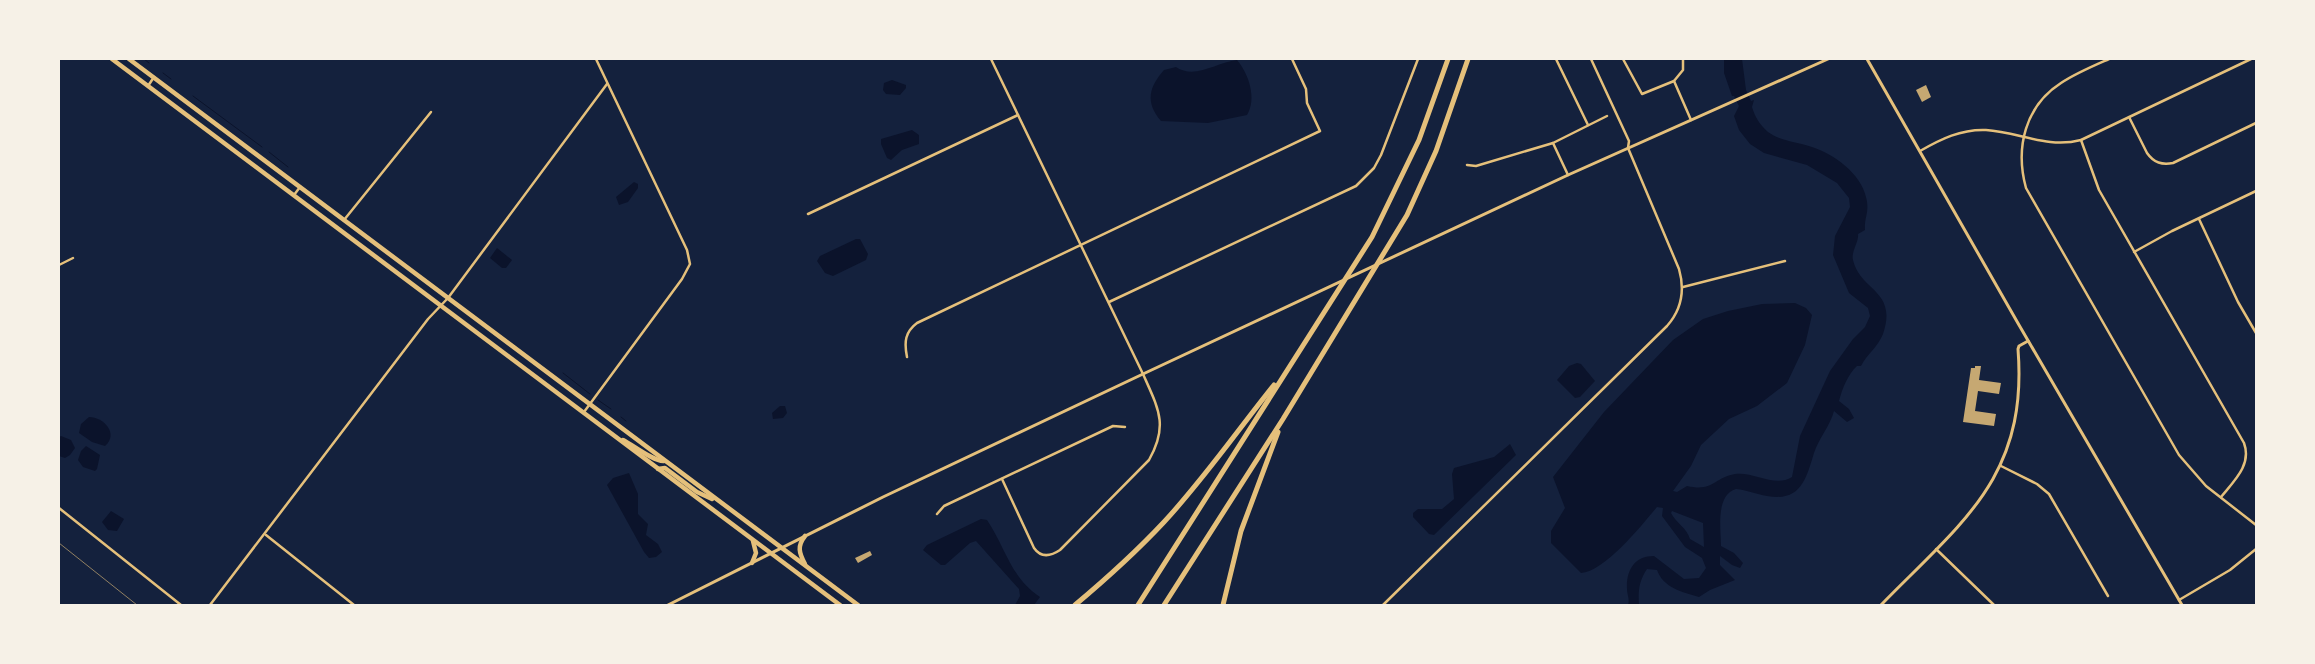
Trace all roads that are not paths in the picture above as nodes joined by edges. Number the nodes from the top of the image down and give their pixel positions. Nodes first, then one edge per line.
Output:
1 (112, 59) edge
2 (129, 59) edge
3 (596, 59) edge
4 (991, 59) edge
5 (1292, 59) edge
6 (1418, 59) edge
7 (1448, 59) edge
8 (1468, 59) edge
9 (1556, 59) edge
10 (1592, 59) edge
11 (1623, 59) edge
12 (1682, 59) edge
13 (1828, 59) edge
14 (1868, 59) edge
15 (2109, 59) edge
16 (2251, 59) edge
17 (154, 77) junction
18 (1674, 81) junction
19 (607, 84) junction
20 (148, 86) junction
21 (431, 112) dead end
22 (1018, 115) junction
23 (1607, 116) dead end
24 (2130, 116) junction
25 (1691, 120) junction
26 (2256, 123) edge
27 (1588, 125) junction
28 (2023, 138) junction
29 (2081, 140) junction
30 (1553, 143) junction
31 (1628, 148) junction
32 (1920, 151) junction
33 (1467, 165) dead end
34 (1568, 175) junction
35 (300, 187) junction
36 (2256, 191) edge
37 (294, 196) junction
38 (808, 214) dead end
39 (2199, 218) junction
40 (344, 220) junction
41 (1081, 244) junction
42 (2134, 252) junction
43 (73, 258) dead end
44 (1785, 261) dead end
45 (59, 265) edge
46 (1683, 287) junction
47 (448, 298) junction
48 (1109, 302) junction
49 (440, 305) junction
50 (2256, 334) edge
51 (2028, 340) junction
52 (907, 357) dead end
53 (1290, 365) junction
54 (1143, 374) junction
55 (589, 405) junction
56 (583, 413) junction
57 (1283, 419) junction
58 (1125, 427) dead end
59 (613, 435) junction
60 (664, 461) junction
61 (2000, 466) junction
62 (658, 469) junction
63 (1002, 479) junction
64 (2221, 497) junction
65 (723, 504) junction
66 (59, 508) edge
67 (937, 514) dead end
68 (2256, 525) edge
69 (266, 535) junction
70 (805, 536) junction
71 (753, 540) junction
72 (782, 548) junction
73 (1936, 548) junction
74 (2256, 549) edge
75 (770, 553) junction
76 (752, 563) junction
77 (805, 566) junction
78 (2108, 596) dead end
79 (2179, 600) junction
80 (181, 605) edge
81 (210, 605) edge
82 (354, 605) edge
83 (668, 605) edge
84 (840, 605) edge
85 (858, 605) edge
86 (1075, 605) edge
87 (1138, 605) edge
88 (1164, 605) edge
89 (1223, 605) edge
90 (1383, 605) edge
91 (1881, 605) edge
92 (1994, 605) edge
93 (2182, 605) edge

1 - 20 highway
2 - 17 highway
3 - 19 street
4 - 22 street
5 - 41 street
6 - 48 street
7 - 53 highway
8 - 57 highway
9 - 27 street
10 - 31 street
11 - 18 street
12 - 18 street
13 - 25 street
14 - 32 street
15 - 28 street
16 - 24 street
17 - 20 street
17 - 35 highway
18 - 25 street
19 - 47 street
19 - 55 street
20 - 37 highway
21 - 40 street
22 - 38 street
22 - 41 street
23 - 27 street
24 - 26 street
24 - 29 street
25 - 31 street
27 - 30 street
28 - 29 street
28 - 32 street
28 - 64 street
29 - 42 street
30 - 33 street
30 - 34 street
31 - 34 street
31 - 46 street
32 - 51 street
34 - 54 street
35 - 37 street
35 - 40 highway
36 - 39 street
37 - 49 highway
39 - 42 street
39 - 50 street
40 - 47 highway
41 - 48 street
41 - 52 street
42 - 64 street
43 - 45 street
44 - 46 street
46 - 90 street
47 - 49 street
47 - 55 highway
48 - 54 street
49 - 56 highway
49 - 69 street
51 - 61 street
51 - 79 street
53 - 86 highway
53 - 87 highway
54 - 63 street
54 - 70 street
55 - 56 street
55 - 60 highway
56 - 59 highway
57 - 88 highway
57 - 89 highway
58 - 63 street
59 - 60 highway
59 - 62 highway
60 - 65 highway
61 - 73 street
61 - 78 street
62 - 65 highway
62 - 71 highway
63 - 67 street
64 - 68 street
65 - 72 highway
66 - 80 street
69 - 81 street
69 - 82 street
70 - 72 street
70 - 77 highway
71 - 75 highway
71 - 76 highway
72 - 75 street
72 - 77 highway
73 - 91 street
73 - 92 street
74 - 79 street
75 - 76 street
75 - 84 highway
76 - 83 street
77 - 85 highway
79 - 93 street

